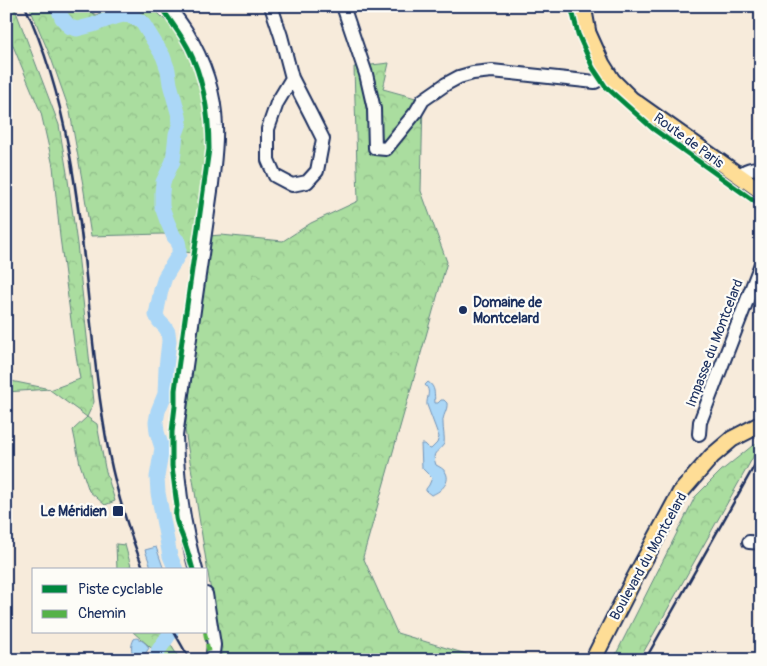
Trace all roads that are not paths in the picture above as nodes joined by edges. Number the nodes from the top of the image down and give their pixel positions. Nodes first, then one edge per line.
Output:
1 (168, 6) edge
2 (271, 6) edge
3 (343, 6) edge
4 (583, 6) edge
5 (608, 75) junction
6 (292, 78) junction
7 (761, 169) edge
8 (740, 176) junction
9 (761, 191) edge
10 (761, 264) edge
11 (179, 417) junction
12 (756, 430) edge
13 (699, 434) dead end
14 (195, 568) edge
15 (202, 568) edge
16 (208, 606) edge
17 (208, 632) edge
18 (214, 656) edge
19 (593, 660) edge
20 (600, 660) edge

1 - 11 street
2 - 6 street
3 - 5 street
4 - 5 main road, Route de Paris
5 - 8 main road, Route de Paris
6 - 6 street
7 - 8 street
8 - 9 main road, Route de Paris
10 - 13 street, Impasse du Montcelard
11 - 14 street
11 - 15 street
12 - 19 main road, Boulevard du Montcelard
12 - 20 main road, Boulevard du Montcelard
16 - 18 street
17 - 18 street

